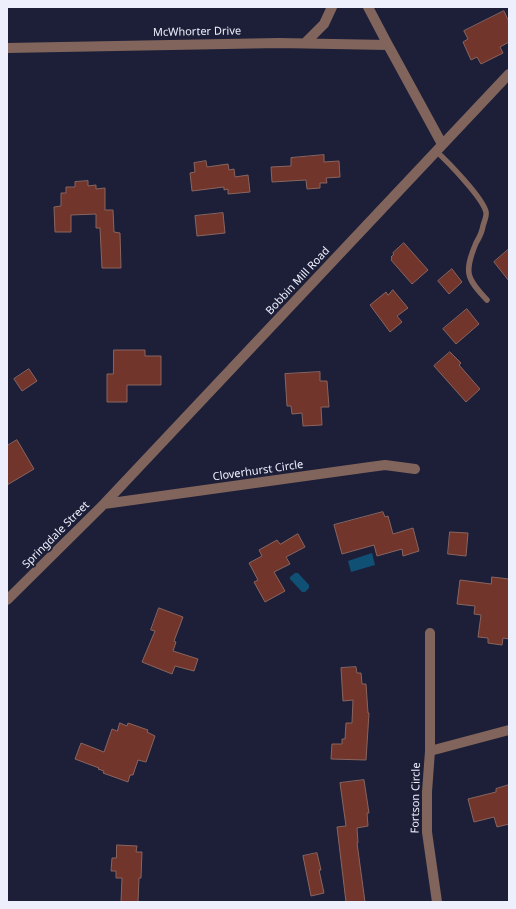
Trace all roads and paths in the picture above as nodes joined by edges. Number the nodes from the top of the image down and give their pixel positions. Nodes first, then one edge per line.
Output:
1 (332, 7) edge
2 (368, 7) edge
3 (305, 43) junction
4 (388, 45) junction
5 (7, 48) edge
6 (509, 74) edge
7 (439, 147) junction
8 (487, 300) dead end
9 (415, 469) dead end
10 (104, 504) junction
11 (7, 599) edge
12 (430, 633) dead end
13 (509, 730) edge
14 (430, 751) junction
15 (437, 902) edge

1 - 3 street
2 - 4 street
3 - 4 street, McWhorter Drive
3 - 5 street, McWhorter Drive
4 - 7 street
6 - 7 street, Bobbin Mill Road
7 - 8 lane
7 - 10 street, Bobbin Mill Road
9 - 10 street, Cloverhurst Circle
10 - 11 street, Springdale Street
12 - 14 street
13 - 14 street, Fortson Circle
14 - 15 street, Fortson Circle

